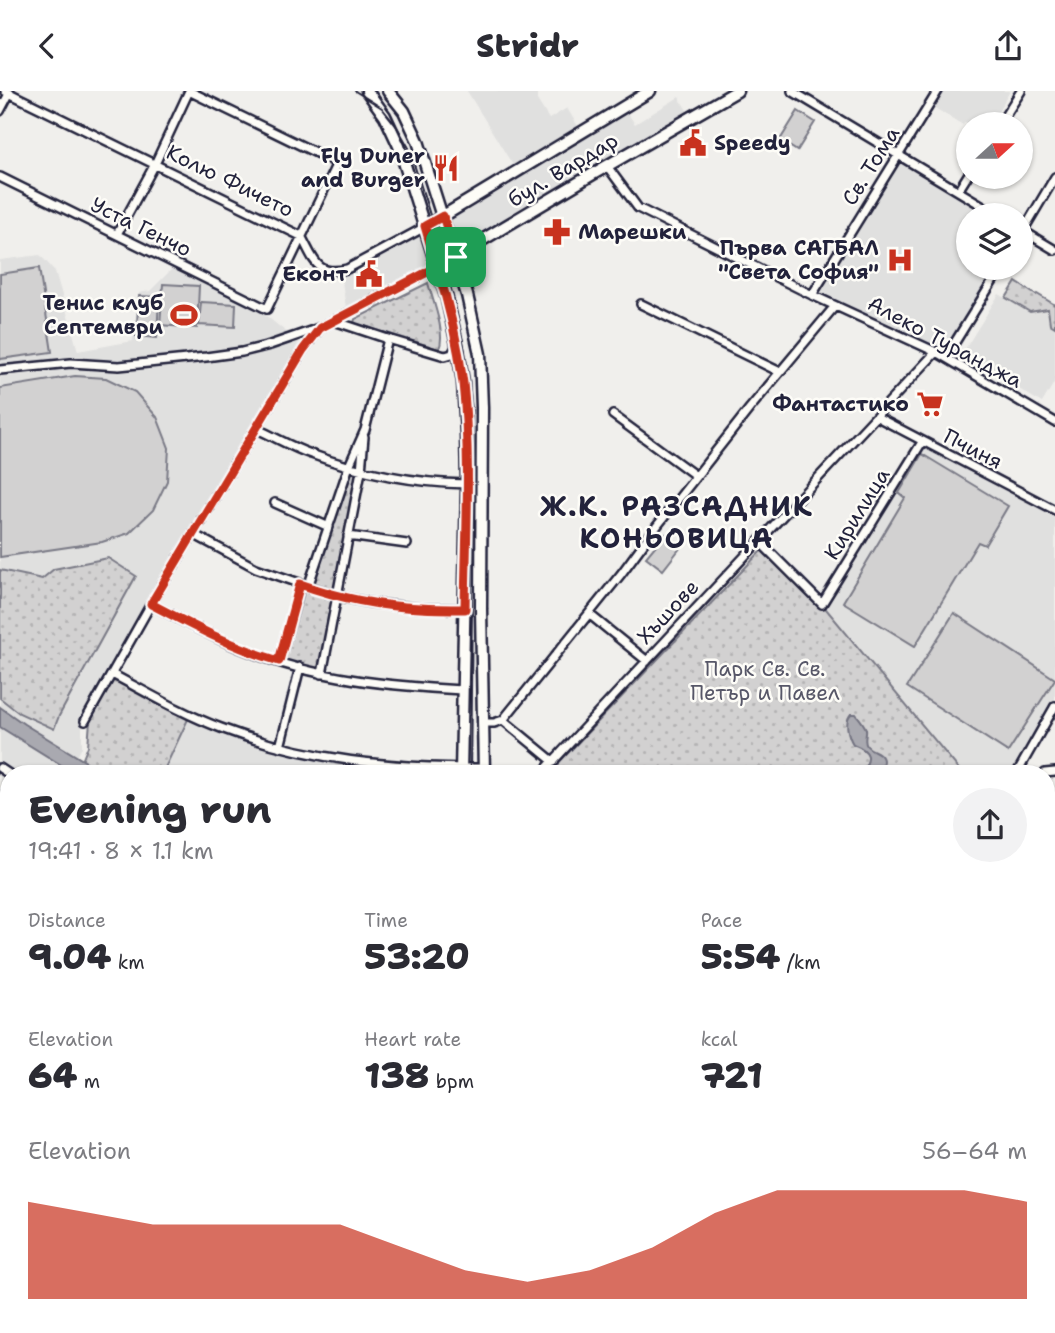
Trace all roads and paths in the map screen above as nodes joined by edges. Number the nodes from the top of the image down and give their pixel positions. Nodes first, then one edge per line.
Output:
1 (189, 91) edge
2 (367, 91) edge
3 (388, 91) edge
4 (650, 91) edge
5 (737, 91) edge
6 (792, 91) edge
7 (937, 91) edge
8 (1021, 91) edge
9 (8, 92) edge
10 (0, 111) edge
11 (1008, 112) edge
12 (898, 155) junction
13 (155, 164) junction
14 (607, 166) junction
15 (0, 177) edge
16 (1055, 177) edge
17 (958, 191) joint
18 (978, 203) edge
19 (1033, 213) edge
20 (443, 216) junction
21 (425, 226) junction
22 (117, 234) junction
23 (302, 236) junction
24 (1033, 238) edge
25 (1055, 250) edge
26 (456, 257) junction
27 (437, 267) junction
28 (994, 280) edge
29 (812, 295) junction
30 (641, 304) dead end
31 (835, 306) junction
32 (334, 321) junction
33 (320, 328) junction
34 (388, 339) junction
35 (457, 344) junction
36 (952, 347) dead end
37 (936, 352) junction
38 (0, 370) edge
39 (780, 372) junction
40 (613, 415) dead end
41 (877, 417) junction
42 (1055, 422) edge
43 (257, 429) junction
44 (365, 431) junction
45 (922, 442) junction
46 (349, 466) junction
47 (361, 471) junction
48 (696, 476) junction
49 (467, 484) junction
50 (275, 502) dead end
51 (1055, 510) edge
52 (329, 527) junction
53 (193, 534) junction
54 (348, 536) junction
55 (760, 542) junction
56 (407, 544) dead end
57 (304, 585) junction
58 (337, 596) junction
59 (151, 604) junction
60 (465, 609) junction
61 (589, 614) junction
62 (279, 661) junction
63 (647, 661) junction
64 (300, 667) junction
65 (111, 674) junction
66 (322, 674) junction
67 (462, 690) junction
68 (1055, 706) edge
69 (503, 720) junction
70 (85, 722) dead end
71 (482, 723) junction
72 (280, 747) junction
73 (554, 762) junction
74 (388, 765) edge
75 (461, 765) edge
76 (484, 765) edge
77 (551, 765) edge
78 (1022, 765) edge

1 - 13 street
1 - 23 street
2 - 21 main road
3 - 20 main road
4 - 20 main road, бул. Вардар
5 - 14 main road, бул. Вардар
6 - 12 street
7 - 12 street, Св. Тома
8 - 11 street
9 - 10 street
9 - 13 street, Колю Фичето
12 - 17 street
12 - 29 street, Св. Тома
13 - 22 street
13 - 23 street, Колю Фичето
14 - 26 main road, бул. Вардар
14 - 29 street, Алеко Туранджа
15 - 22 street, Уста Генчо
16 - 19 street
17 - 18 street
20 - 21 main road, бул. Вардар
20 - 26 main road
21 - 23 street, Колю Фичето
21 - 27 main road
22 - 23 street, Уста Генчо
24 - 25 street
26 - 27 main road, бул. Вардар
26 - 71 main road
27 - 32 street, бул. Вардар
27 - 35 main road
28 - 36 street
29 - 31 street, Алеко Туранджа
30 - 39 street
31 - 37 street, Алеко Туранджа
31 - 39 street
32 - 33 street, бул. Вардар
32 - 34 street
33 - 38 street
33 - 43 street, бул. Вардар
34 - 35 street
34 - 44 street
35 - 49 main road
37 - 41 street, Хъшове
37 - 42 street, Алеко Туранджа
39 - 48 street
40 - 48 street
41 - 45 street, Пчиня
41 - 55 street, Хъшове
43 - 46 street
43 - 53 street, бул. Вардар
44 - 46 street
44 - 47 street
45 - 51 street, Пчиня
45 - 55 street, Кирилица
46 - 47 street
46 - 52 street
47 - 49 street
47 - 54 street
48 - 61 street
49 - 60 main road
50 - 52 street
52 - 57 street
53 - 57 street
53 - 59 street, бул. Вардар
54 - 56 street
54 - 58 street
55 - 63 street, Хъшове
57 - 58 street
57 - 62 street
58 - 60 street
58 - 66 street
59 - 62 street
59 - 65 street, бул. Вардар
60 - 67 main road
61 - 63 street
61 - 69 street
62 - 64 street
63 - 73 street, Хъшове
64 - 66 street
64 - 72 street
65 - 70 street, бул. Вардар
65 - 72 street
66 - 67 street
67 - 75 main road
68 - 78 street
69 - 71 street
69 - 73 street
71 - 76 main road
72 - 74 street
73 - 77 street, Хъшове

